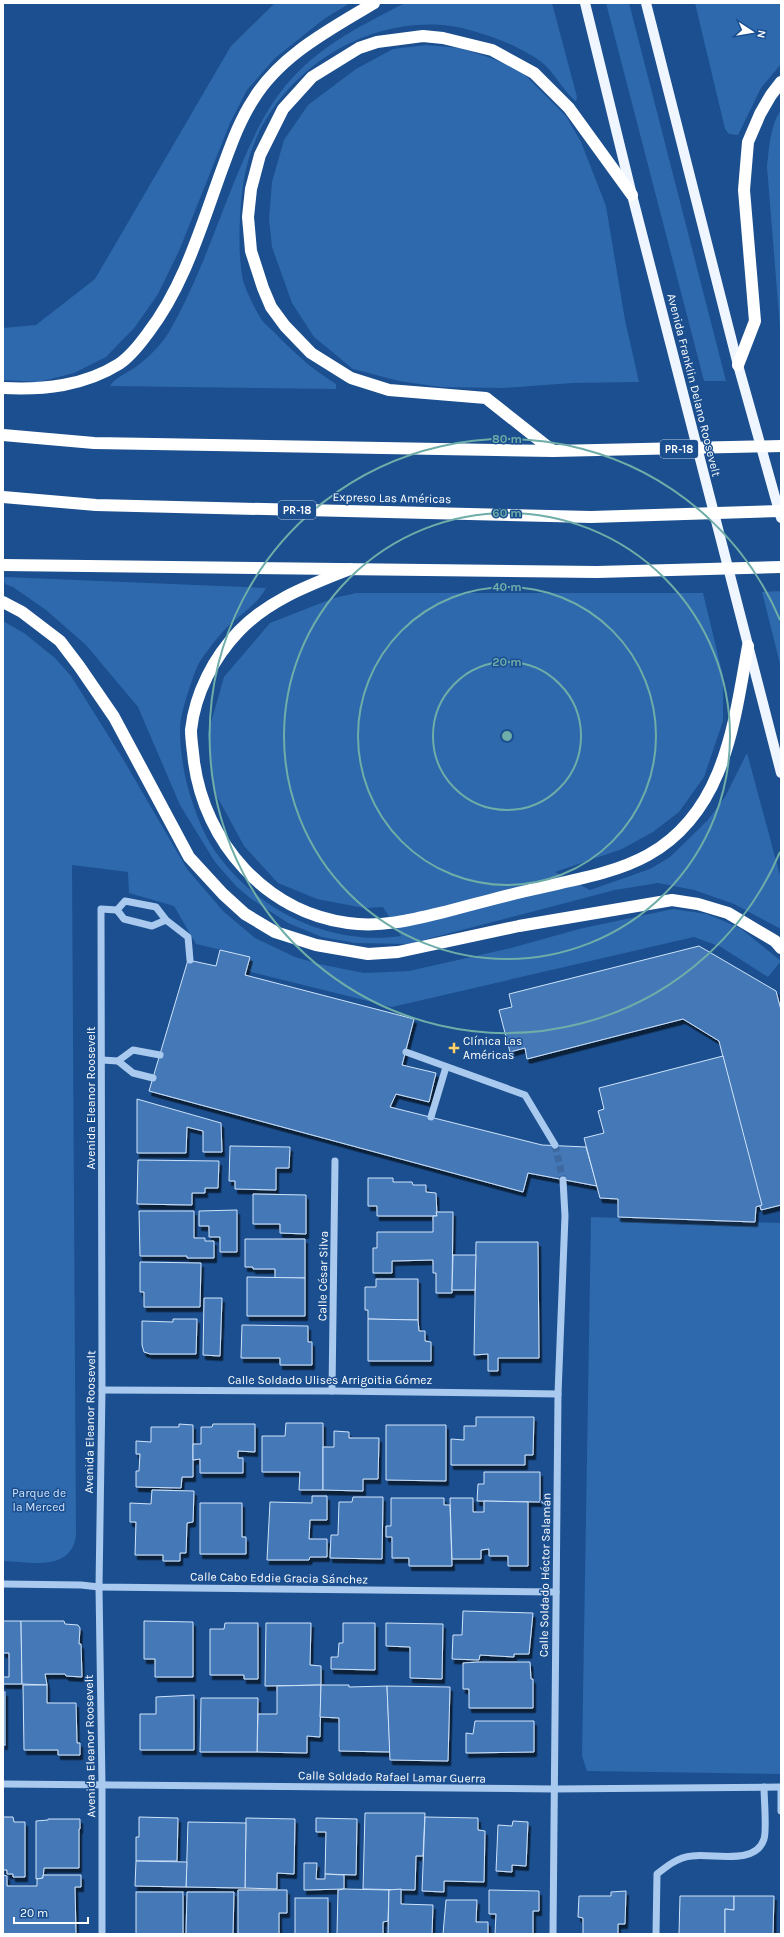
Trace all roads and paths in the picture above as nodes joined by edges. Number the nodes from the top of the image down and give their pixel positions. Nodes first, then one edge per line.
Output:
1 (374, 3) edge
2 (585, 3) edge
3 (646, 3) edge
4 (781, 82) edge
5 (632, 195) junction
6 (738, 365) junction
7 (3, 388) edge
8 (3, 435) edge
9 (779, 445) edge
10 (553, 451) junction
11 (3, 497) edge
12 (781, 511) edge
13 (781, 518) edge
14 (3, 565) edge
15 (781, 567) edge
16 (350, 569) junction
17 (3, 602) edge
18 (748, 646) junction
19 (781, 773) edge
20 (117, 910) junction
21 (166, 920) junction
22 (781, 948) edge
23 (190, 960) dead end
24 (406, 1052) dead end
25 (160, 1055) dead end
26 (102, 1060) junction
27 (118, 1061) junction
28 (446, 1067) junction
29 (153, 1078) dead end
30 (430, 1117) dead end
31 (555, 1145) tunnel mouth
32 (335, 1161) dead end
33 (563, 1180) tunnel mouth
34 (102, 1390) junction
35 (332, 1391) junction
36 (558, 1394) junction
37 (3, 1584) edge
38 (99, 1587) junction
39 (556, 1592) junction
40 (3, 1784) edge
41 (102, 1785) junction
42 (764, 1787) junction
43 (781, 1787) edge
44 (554, 1789) junction
45 (781, 1811) edge
46 (102, 1934) edge
47 (553, 1934) edge
48 (656, 1934) edge

1 - 7 highway
2 - 5 main road, Avenida Franklin Delano Roosevelt
3 - 6 main road
4 - 6 highway
5 - 10 highway
5 - 18 main road, Avenida Franklin Delano Roosevelt
6 - 13 main road
8 - 10 highway, PR-18
9 - 10 highway, PR-18
11 - 12 highway, Expreso Las Américas / PR-18
14 - 16 highway
15 - 16 highway
16 - 18 highway
17 - 22 highway
18 - 19 main road, Avenida Franklin Delano Roosevelt
20 - 21 street
20 - 21 street
20 - 26 street, Avenida Eleanor Roosevelt
21 - 23 street
24 - 28 street
25 - 27 street
26 - 27 street
26 - 34 street, Avenida Eleanor Roosevelt
27 - 29 street
28 - 30 street
28 - 31 street
32 - 35 street, Calle César Silva
33 - 36 street, Calle Soldado Héctor Salamán
34 - 35 street, Calle Soldado Ulises Arrigoitia Gómez
34 - 38 street, Avenida Eleanor Roosevelt
35 - 36 street, Calle Soldado Ulises Arrigoitia Gómez
36 - 39 street, Calle Soldado Héctor Salamán
37 - 38 street, Calle Cabo Eddie Gracia Sánchez
38 - 39 street, Calle Cabo Eddie Gracia Sánchez
38 - 41 street, Avenida Eleanor Roosevelt
39 - 44 street, Calle Soldado Héctor Salamán
40 - 41 street, Calle Soldado Rafael Lamar Guerra
41 - 44 street, Calle Soldado Rafael Lamar Guerra
41 - 46 street, Avenida Eleanor Roosevelt
42 - 43 street, Calle Soldado Rafael Lamar Guerra
42 - 44 street, Calle Soldado Rafael Lamar Guerra
42 - 48 street
43 - 45 street
44 - 47 street, Calle Soldado Héctor Salamán

